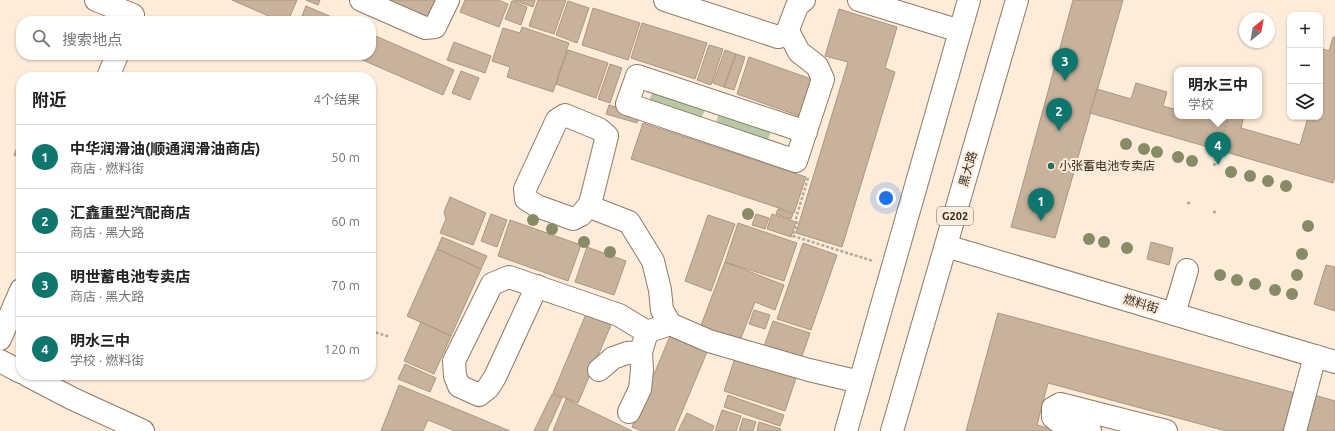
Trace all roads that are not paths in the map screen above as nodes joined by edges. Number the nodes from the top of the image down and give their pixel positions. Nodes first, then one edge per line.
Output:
1 (96, 0) edge
2 (361, 0) edge
3 (448, 0) edge
4 (665, 0) edge
5 (804, 0) edge
6 (860, 0) edge
7 (968, 0) edge
8 (1017, 0) edge
9 (135, 12) edge
10 (788, 31) junction
11 (960, 31) junction
12 (115, 60) edge
13 (110, 72) edge
14 (806, 132) junction
15 (590, 204) junction
16 (946, 246) junction
17 (1188, 270) dead end
18 (537, 286) junction
19 (16, 302) edge
20 (1174, 314) junction
21 (670, 324) junction
22 (0, 339) edge
23 (644, 342) junction
24 (1325, 359) edge
25 (0, 361) edge
26 (16, 369) edge
27 (599, 370) dead end
28 (36, 380) edge
29 (860, 382) junction
30 (629, 412) dead end
31 (142, 431) edge
32 (846, 431) edge
33 (892, 431) edge
34 (1090, 431) edge
35 (1166, 431) edge
36 (1295, 431) edge

1 - 9 main road
2 - 3 main road
4 - 10 main road
5 - 10 main road
6 - 11 main road
7 - 11 main road
8 - 16 main road, 黑大路 / G202
10 - 14 main road
11 - 29 main road
12 - 13 main road
14 - 14 main road
15 - 15 main road
15 - 21 main road
16 - 20 main road, 燃料街
16 - 33 main road, 黑大路 / G202
17 - 20 main road
18 - 18 main road
18 - 23 main road
19 - 22 main road
20 - 24 main road, 燃料街
21 - 23 main road
21 - 29 main road
23 - 27 main road
23 - 30 main road
24 - 36 main road
25 - 26 main road
28 - 31 main road
29 - 32 main road
34 - 35 main road

